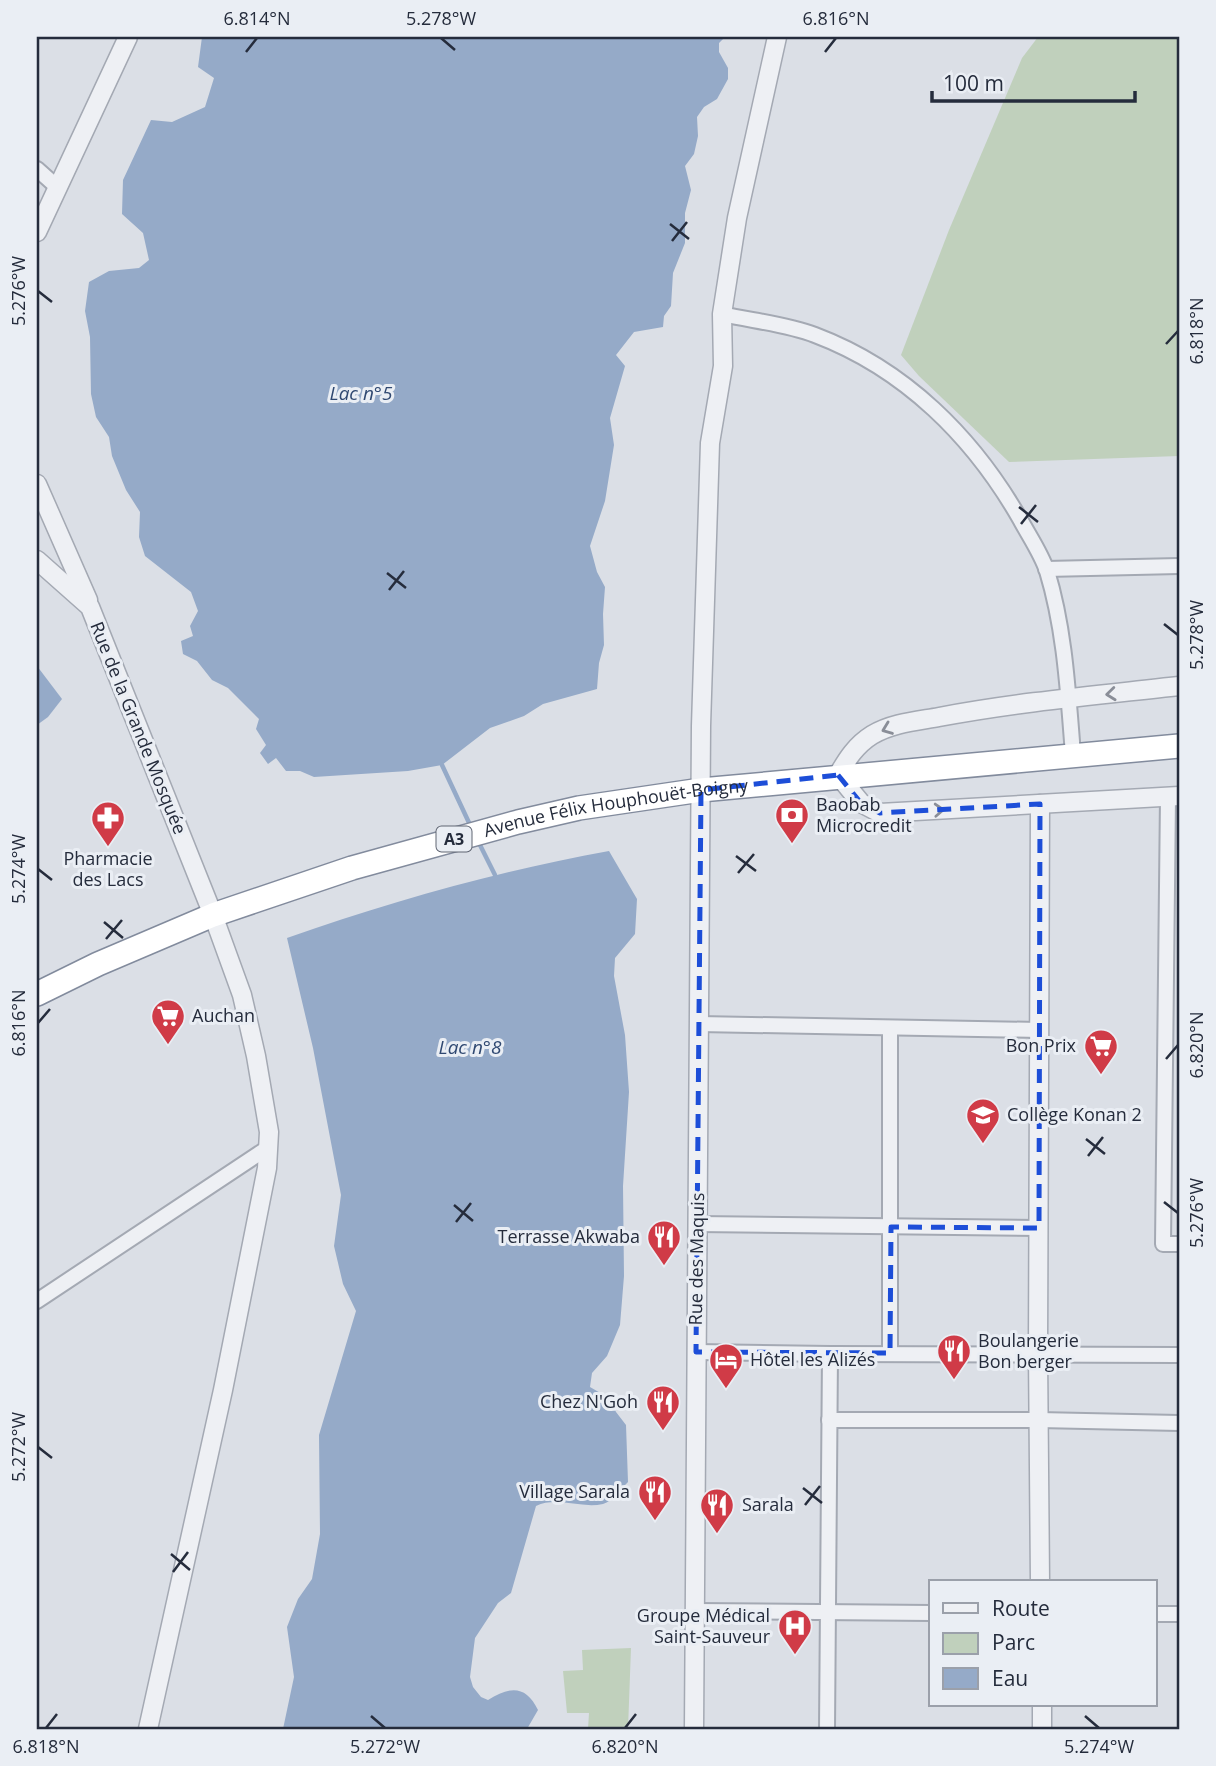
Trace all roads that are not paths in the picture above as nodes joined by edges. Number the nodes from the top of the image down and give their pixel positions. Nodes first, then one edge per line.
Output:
1 (128, 37) edge
2 (777, 37) edge
3 (37, 169) edge
4 (57, 186) junction
5 (37, 232) edge
6 (722, 314) junction
7 (37, 484) edge
8 (37, 560) edge
9 (1179, 566) edge
10 (1046, 569) junction
11 (90, 607) junction
12 (1179, 687) edge
13 (1068, 698) junction
14 (1179, 746) edge
15 (1073, 754) junction
16 (838, 775) junction
17 (701, 790) junction
18 (1174, 797) edge
19 (1040, 804) junction
20 (213, 915) junction
21 (37, 994) edge
22 (699, 1024) junction
23 (890, 1028) junction
24 (1040, 1030) junction
25 (269, 1147) junction
26 (697, 1224) junction
27 (891, 1227) junction
28 (1040, 1228) junction
29 (1179, 1244) edge
30 (37, 1301) edge
31 (696, 1352) junction
32 (890, 1353) junction
33 (1038, 1353) junction
34 (830, 1354) junction
35 (1179, 1355) edge
36 (830, 1420) junction
37 (1039, 1420) junction
38 (1179, 1423) edge
39 (1040, 1580) edge
40 (694, 1611) junction
41 (829, 1611) junction
42 (929, 1613) edge
43 (1156, 1614) edge
44 (1179, 1614) edge
45 (1042, 1706) edge
46 (148, 1729) edge
47 (694, 1729) edge
48 (827, 1729) edge
49 (1042, 1729) edge

1 - 4 street
2 - 6 street, Rue des Maquis
3 - 4 street
4 - 5 street
6 - 10 street
6 - 17 street, Rue des Maquis
7 - 11 street
8 - 11 street, Rue de la Grande Mosquée
9 - 10 street
10 - 13 street
11 - 20 street, Rue de la Grande Mosquée
12 -> 13 street
13 - 15 street
13 -> 16 street
14 - 15 highway, Avenue Félix Houphouët-Boigny / A3
15 - 16 highway, Avenue Félix Houphouët-Boigny / A3
16 - 17 highway, Avenue Félix Houphouët-Boigny / A3
16 -> 19 street
17 - 20 highway, Avenue Félix Houphouët-Boigny / A3
17 - 22 street, Rue des Maquis
18 - 19 street
18 - 29 street
19 - 24 street
20 - 21 highway, Avenue Félix Houphouët-Boigny / A3
20 - 25 street, Rue de la Grande Mosquée
22 - 23 street
22 - 26 street, Rue des Maquis
23 - 24 street
23 - 27 street
24 - 28 street
25 - 30 street
25 - 46 street, Rue de la Grande Mosquée
26 - 27 street
26 - 31 street, Rue des Maquis
27 - 28 street
27 - 32 street
28 - 33 street
31 - 34 street
31 - 40 street, Rue des Maquis
32 - 33 street
32 - 34 street
33 - 35 street
33 - 37 street
34 - 36 street
36 - 37 street
36 - 41 street
37 - 38 street
37 - 39 street
40 - 41 street
40 - 47 street, Rue des Maquis
41 - 42 street
41 - 48 street
43 - 44 street
45 - 49 street

